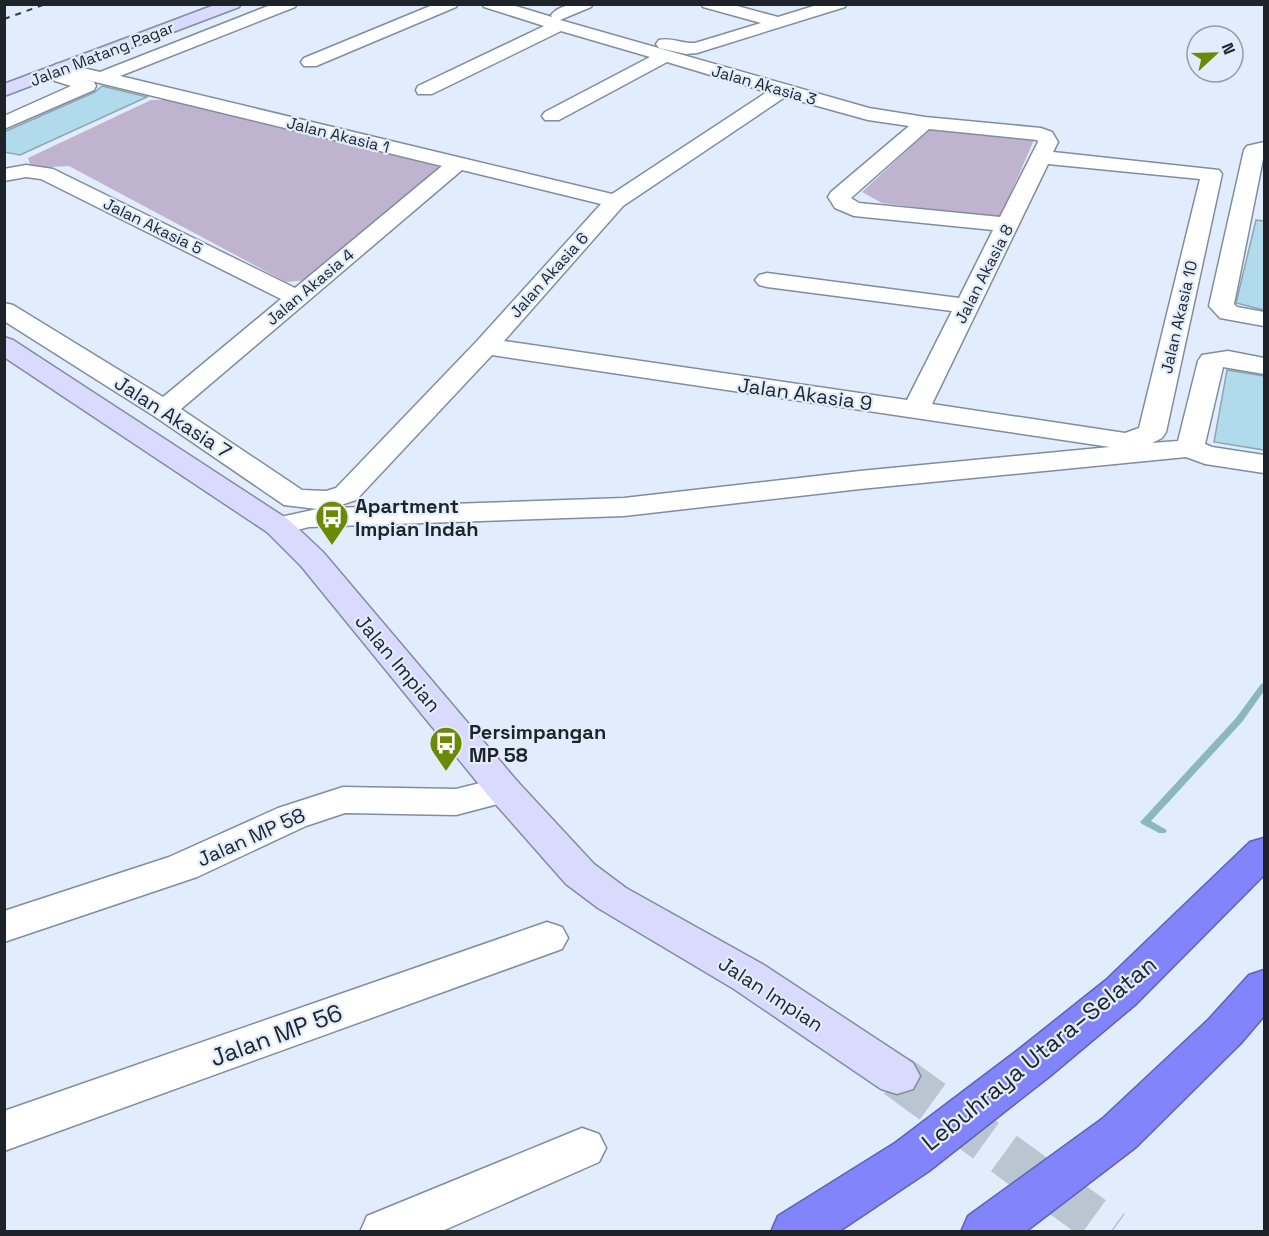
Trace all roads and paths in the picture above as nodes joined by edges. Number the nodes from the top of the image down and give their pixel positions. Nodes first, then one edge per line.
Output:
1 (233, 4) edge
2 (289, 4) edge
3 (450, 4) edge
4 (490, 4) edge
5 (519, 4) edge
6 (585, 4) edge
7 (709, 4) edge
8 (839, 4) edge
9 (559, 20) junction
10 (780, 23) junction
11 (666, 56) junction
12 (310, 62) dead end
13 (55, 70) junction
14 (102, 77) junction
15 (425, 90) dead end
16 (4, 91) edge
17 (782, 91) junction
18 (552, 116) dead end
19 (4, 123) edge
20 (925, 123) junction
21 (1043, 147) junction
22 (1264, 148) edge
23 (457, 164) junction
24 (1212, 174) joint
25 (4, 175) edge
26 (615, 201) junction
27 (1008, 225) junction
28 (767, 280) dead end
29 (297, 298) junction
30 (968, 306) junction
31 (4, 310) edge
32 (1264, 318) edge
33 (4, 345) edge
34 (486, 346) junction
35 (1264, 366) edge
36 (164, 410) junction
37 (916, 410) junction
38 (1125, 441) joint
39 (1190, 448) junction
40 (1264, 464) edge
41 (346, 494) joint
42 (278, 526) junction
43 (504, 790) junction
44 (1264, 852) edge
45 (4, 927) edge
46 (547, 938) dead end
47 (1264, 987) edge
48 (897, 1076) tunnel mouth
49 (4, 1131) edge
50 (582, 1148) dead end
51 (385, 1232) edge
52 (796, 1232) edge
53 (986, 1232) edge

1 - 13 street, Jalan Matang Pagar
2 - 14 street
3 - 12 street
4 - 9 street, Jalan Akasia 3
5 - 9 street
6 - 9 street
7 - 10 street
8 - 10 street
9 - 10 street
9 - 11 street, Jalan Akasia 3
9 - 15 street
11 - 17 street, Jalan Akasia 3
11 - 18 street
13 - 14 street, Jalan Akasia 1
13 - 16 street, Jalan Matang Pagar
13 - 19 street
14 - 23 street, Jalan Akasia 1
17 - 20 street, Jalan Akasia 3
17 - 26 street, Jalan Akasia 6
20 - 21 street, Jalan Akasia 3
20 - 27 street
21 - 24 street, Jalan Akasia 3
21 - 27 street, Jalan Akasia 8
22 - 32 street
23 - 26 street, Jalan Akasia 1
23 - 29 street, Jalan Akasia 4
24 - 38 street, Jalan Akasia 10
25 - 29 street, Jalan Akasia 5
26 - 34 street, Jalan Akasia 6
27 - 30 street, Jalan Akasia 8
28 - 30 street
29 - 36 street, Jalan Akasia 4
30 - 37 street, Jalan Akasia 8
31 - 36 street, Jalan Akasia 7
33 - 42 street, Jalan Impian
34 - 37 street, Jalan Akasia 9
34 - 41 street, Jalan Akasia 6
35 - 39 street
36 - 41 street, Jalan Akasia 7
37 - 38 street, Jalan Akasia 9
39 - 40 street
39 - 42 street
42 - 43 street, Jalan Impian
43 - 45 street, Jalan MP 58
43 - 48 street, Jalan Impian
44 - 52 highway, Lebuhraya Utara–Selatan
46 - 49 street, Jalan MP 56
47 - 53 highway
50 - 51 street

